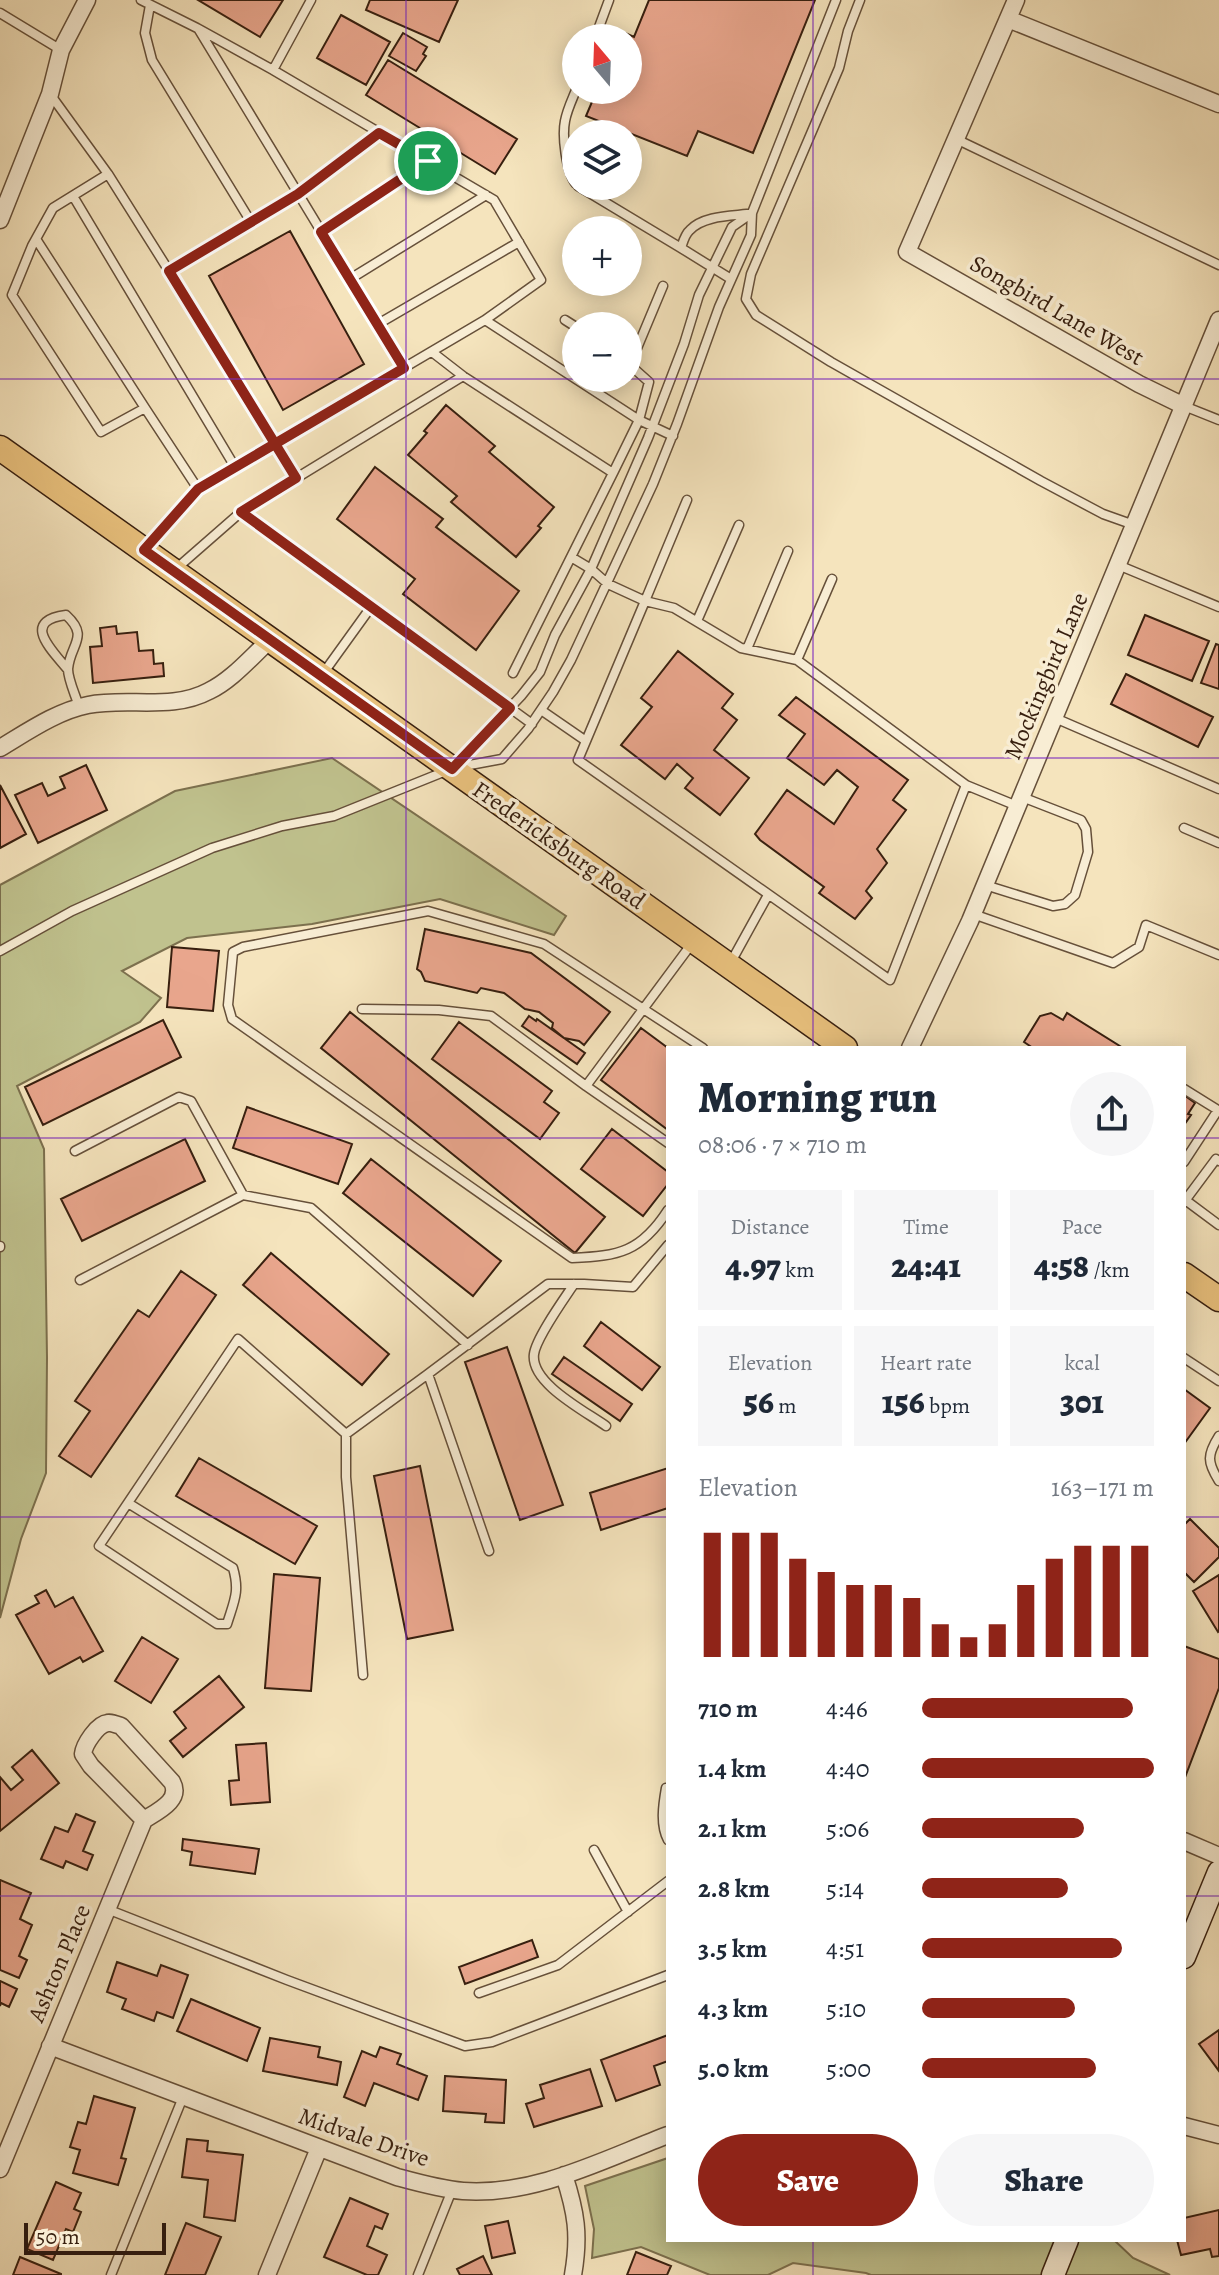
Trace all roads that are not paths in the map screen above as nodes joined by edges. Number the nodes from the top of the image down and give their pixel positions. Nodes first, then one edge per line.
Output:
1 (87, 0) edge
2 (311, 0) edge
3 (609, 0) edge
4 (836, 0) edge
5 (860, 0) edge
6 (1016, 0) edge
7 (146, 2) edge
8 (0, 13) edge
9 (1008, 19) junction
10 (600, 24) edge
11 (197, 28) junction
12 (61, 50) junction
13 (273, 70) junction
14 (50, 94) junction
15 (1219, 104) edge
16 (379, 133) junction
17 (956, 139) junction
18 (428, 161) junction
19 (108, 174) junction
20 (298, 194) junction
21 (486, 195) junction
22 (73, 196) junction
23 (602, 200) edge
24 (2, 209) edge
25 (752, 213) junction
26 (251, 222) junction
27 (321, 232) junction
28 (36, 239) junction
29 (519, 242) junction
30 (681, 248) junction
31 (1219, 265) edge
32 (712, 268) junction
33 (169, 271) junction
34 (350, 279) junction
35 (731, 279) junction
36 (663, 286) dead end
37 (485, 320) junction
38 (1219, 320) edge
39 (378, 324) junction
40 (642, 334) edge
41 (432, 352) junction
42 (404, 368) junction
43 (463, 376) junction
44 (642, 376) edge
45 (1184, 406) junction
46 (145, 408) junction
47 (639, 420) junction
48 (1219, 420) edge
49 (652, 427) junction
50 (673, 436) junction
51 (275, 444) junction
52 (0, 448) edge
53 (235, 467) junction
54 (613, 473) junction
55 (296, 478) junction
56 (198, 489) junction
57 (687, 500) dead end
58 (241, 512) junction
59 (739, 525) dead end
60 (1135, 525) junction
61 (144, 550) junction
62 (788, 551) dead end
63 (571, 557) junction
64 (1118, 565) junction
65 (591, 569) junction
66 (174, 571) junction
67 (832, 579) dead end
68 (608, 584) junction
69 (645, 601) junction
70 (371, 607) junction
71 (1219, 607) edge
72 (697, 621) junction
73 (270, 640) junction
74 (747, 649) junction
75 (797, 660) junction
76 (68, 670) junction
77 (513, 673) dead end
78 (321, 676) junction
79 (79, 707) junction
80 (510, 708) junction
81 (541, 710) junction
82 (1055, 718) junction
83 (532, 724) junction
84 (586, 741) junction
85 (0, 748) edge
86 (452, 769) junction
87 (966, 785) junction
88 (1219, 789) edge
89 (1020, 801) junction
90 (1184, 828) dead end
91 (1219, 843) edge
92 (985, 885) junction
93 (768, 895) junction
94 (973, 914) junction
95 (694, 941) junction
96 (0, 951) edge
97 (1219, 955) edge
98 (729, 966) junction
99 (644, 1008) junction
100 (362, 1009) dead end
101 (700, 1046) edge
102 (842, 1046) edge
103 (911, 1046) edge
104 (586, 1086) junction
105 (1186, 1090) edge
106 (666, 1142) edge
107 (75, 1151) dead end
108 (1218, 1158) edge
109 (1186, 1159) edge
110 (243, 1195) junction
111 (1186, 1198) edge
112 (1186, 1202) edge
113 (666, 1213) edge
114 (1219, 1224) edge
115 (666, 1247) edge
116 (80, 1280) dead end
117 (1188, 1282) edge
118 (574, 1284) junction
119 (1219, 1299) edge
120 (468, 1345) junction
121 (1186, 1359) edge
122 (428, 1374) junction
123 (1219, 1381) edge
124 (606, 1426) dead end
125 (346, 1434) junction
126 (1219, 1436) edge
127 (1219, 1481) edge
128 (128, 1503) junction
129 (489, 1551) dead end
130 (363, 1675) dead end
131 (666, 1788) dead end
132 (144, 1820) junction
133 (666, 1836) edge
134 (1186, 1842) edge
135 (594, 1850) dead end
136 (1219, 1856) edge
137 (1219, 1872) edge
138 (666, 1883) edge
139 (1214, 1897) edge
140 (107, 1909) junction
141 (628, 1912) junction
142 (1186, 1953) edge
143 (666, 1976) edge
144 (479, 1993) dead end
145 (50, 2046) junction
146 (183, 2097) junction
147 (1186, 2127) edge
148 (1219, 2135) edge
149 (666, 2136) edge
150 (319, 2148) junction
151 (0, 2169) edge
152 (564, 2175) junction
153 (452, 2190) junction
154 (1066, 2242) edge
155 (111, 2275) edge
156 (267, 2275) edge
157 (418, 2275) edge
158 (573, 2275) edge
159 (1053, 2275) edge

1 - 12 street
2 - 13 lane
3 - 10 lane
4 - 25 lane
5 - 60 lane
6 - 9 street
7 - 11 lane
7 - 26 lane
8 - 12 lane
9 - 15 street
9 - 17 street
11 - 13 lane
11 - 20 lane
12 - 14 street
13 - 16 lane
14 - 19 lane
14 - 24 street
16 - 18 lane
16 - 20 lane
17 - 31 lane
17 - 45 street, Songbird Lane West
18 - 21 lane
18 - 27 lane
19 - 22 lane
19 - 33 lane
20 - 26 lane
20 - 27 lane
21 - 29 lane
21 - 34 lane
22 - 28 lane
22 - 53 lane
23 - 30 lane
25 - 30 lane
25 - 32 lane
25 - 35 lane
26 - 33 lane
27 - 34 lane
28 - 46 lane
28 - 46 lane
29 - 37 lane
29 - 39 lane
30 - 32 lane
32 - 35 lane
32 - 49 lane
33 - 51 lane
34 - 39 lane
35 - 50 lane
36 - 40 lane
37 - 41 lane
37 - 47 lane
38 - 45 street, Mockingbird Lane
39 - 42 lane
41 - 42 lane
41 - 43 lane
42 - 51 lane
43 - 54 lane
43 - 55 lane
44 - 47 lane
45 - 48 lane
45 - 60 street, Mockingbird Lane
46 - 56 lane
47 - 49 lane
47 - 54 lane
49 - 50 lane
49 - 65 lane
50 - 68 lane
51 - 53 lane
51 - 55 lane
52 - 61 main road, Fredericksburg Road
53 - 56 lane
54 - 63 lane
55 - 58 lane
56 - 61 lane
57 - 69 lane
58 - 66 lane
58 - 70 lane
59 - 72 lane
60 - 64 street, Mockingbird Lane
61 - 66 main road, Fredericksburg Road
62 - 74 lane
63 - 65 lane
63 - 77 lane
64 - 71 lane
64 - 82 street, Mockingbird Lane
65 - 68 lane
65 - 80 lane
66 - 73 main road, Fredericksburg Road
67 - 75 lane
68 - 69 lane
68 - 81 lane
69 - 72 lane
69 - 84 lane
70 - 78 lane
70 - 80 lane
72 - 74 lane
73 - 78 main road, Fredericksburg Road
73 - 79 street
74 - 75 lane
75 - 87 lane
76 - 76 lane
76 - 79 lane
78 - 86 main road, Fredericksburg Road
79 - 85 street
80 - 83 lane
80 - 86 lane
81 - 83 lane
81 - 84 lane
82 - 88 lane
82 - 89 street, Mockingbird Lane
83 - 86 lane
84 - 93 lane
86 - 95 main road, Fredericksburg Road
86 - 96 lane
87 - 89 lane
87 - 93 lane
89 - 92 street, Mockingbird Lane
89 - 92 lane
90 - 91 lane
92 - 94 street, Mockingbird Lane
93 - 98 lane
94 - 97 lane
94 - 103 street, Mockingbird Lane
95 - 98 main road, Fredericksburg Road
95 - 99 lane
98 - 102 main road, Fredericksburg Road
99 - 101 lane
99 - 104 lane
99 - 113 lane
100 - 104 lane
104 - 106 lane
105 - 109 lane
107 - 110 lane
108 - 111 lane
110 - 116 lane
110 - 120 lane
112 - 114 lane
115 - 118 lane
117 - 119 main road
118 - 120 lane
118 - 124 lane
120 - 122 lane
121 - 123 lane
122 - 125 lane
122 - 129 lane
125 - 128 lane
125 - 130 lane
126 - 127 lane
128 - 128 lane
131 - 133 lane
132 - 132 street, Ashton Place
132 - 140 street, Ashton Place
134 - 136 street
135 - 141 lane
137 - 139 main road
138 - 141 lane
139 - 142 main road
140 - 143 lane
140 - 145 street, Ashton Place
141 - 144 lane
145 - 146 street, Midvale Drive
145 - 151 street, Ashton Place
146 - 150 street, Midvale Drive
146 - 155 lane
147 - 148 street
149 - 152 street, Midvale Drive
150 - 153 street, Midvale Drive
150 - 156 street
152 - 153 street, Midvale Drive
152 - 158 street
153 - 157 lane
154 - 159 main road

